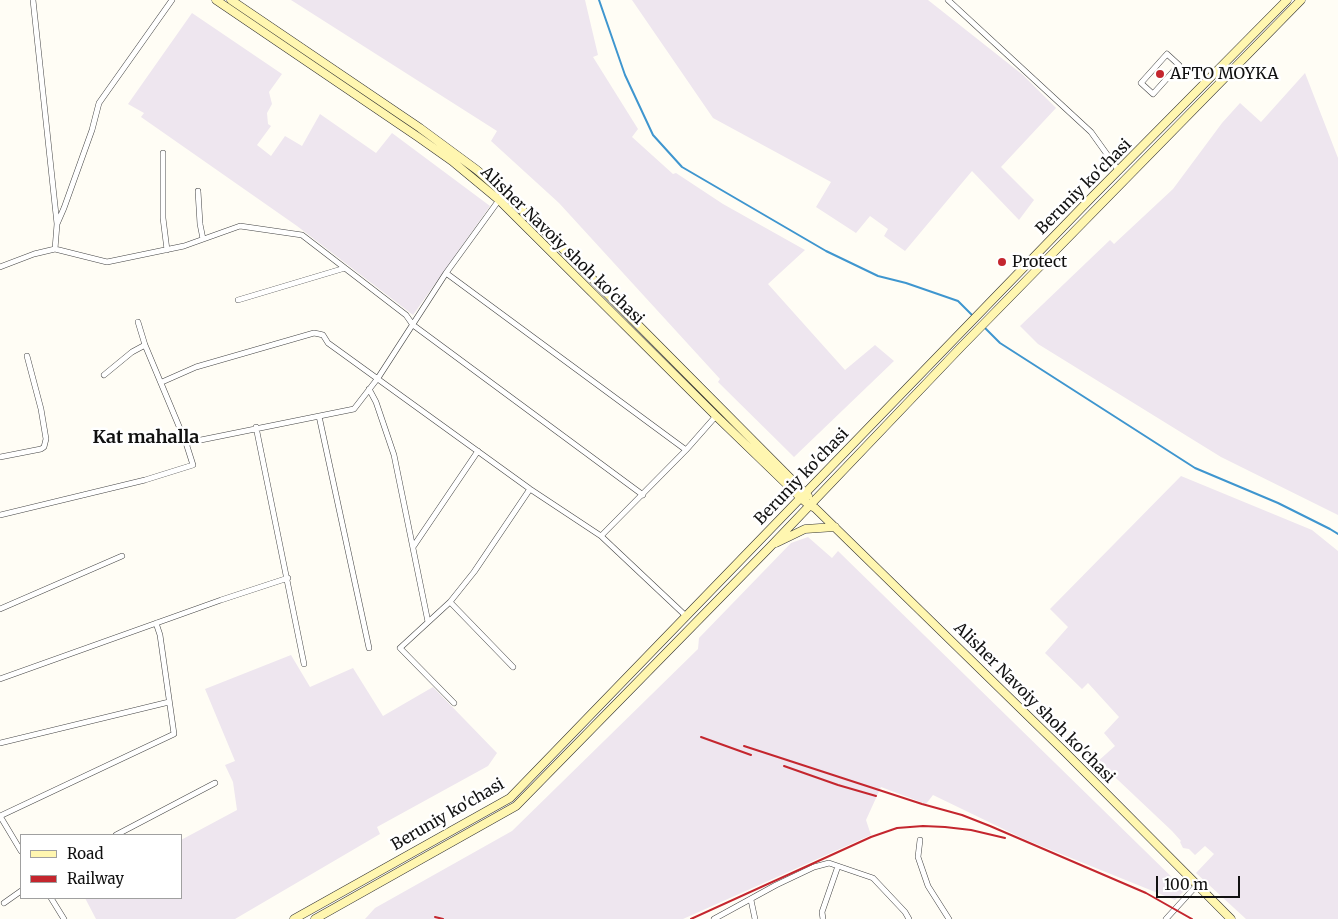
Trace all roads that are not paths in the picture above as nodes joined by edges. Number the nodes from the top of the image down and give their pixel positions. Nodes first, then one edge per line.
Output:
1 (33, 0) edge
2 (172, 0) edge
3 (216, 0) edge
4 (232, 0) edge
5 (948, 0) edge
6 (1287, 0) edge
7 (1301, 0) edge
8 (1213, 75) junction
9 (1221, 82) junction
10 (1141, 83) joint
11 (163, 153) dead end
12 (1120, 171) junction
13 (198, 191) dead end
14 (499, 200) junction
15 (57, 224) junction
16 (203, 239) junction
17 (54, 249) junction
18 (167, 250) junction
19 (1032, 259) junction
20 (1040, 266) junction
21 (0, 267) edge
22 (345, 268) junction
23 (446, 273) junction
24 (238, 300) dead end
25 (138, 322) dead end
26 (413, 325) junction
27 (145, 345) junction
28 (27, 356) dead end
29 (104, 375) dead end
30 (378, 378) junction
31 (162, 382) junction
32 (369, 389) junction
33 (319, 416) junction
34 (716, 416) junction
35 (256, 428) junction
36 (186, 442) junction
37 (686, 450) junction
38 (478, 451) junction
39 (0, 457) edge
40 (530, 489) junction
41 (643, 495) junction
42 (803, 496) junction
43 (812, 505) junction
44 (0, 515) edge
45 (835, 527) junction
46 (601, 536) junction
47 (414, 547) junction
48 (770, 547) junction
49 (122, 556) dead end
50 (288, 578) junction
51 (450, 602) junction
52 (0, 609) edge
53 (687, 617) junction
54 (428, 622) junction
55 (156, 623) junction
56 (369, 648) dead end
57 (304, 664) dead end
58 (513, 667) dead end
59 (0, 679) edge
60 (170, 702) junction
61 (454, 703) dead end
62 (0, 743) edge
63 (215, 783) dead end
64 (0, 816) edge
65 (118, 834) edge
66 (920, 840) dead end
67 (20, 848) edge
68 (838, 866) junction
69 (353, 885) junction
70 (1197, 885) junction
71 (20, 892) edge
72 (358, 894) junction
73 (52, 899) edge
74 (751, 900) junction
75 (4, 903) dead end
76 (64, 919) edge
77 (294, 919) edge
78 (315, 919) edge
79 (714, 919) edge
80 (755, 919) edge
81 (823, 919) edge
82 (909, 919) edge
83 (950, 919) edge
84 (1166, 919) edge
85 (1231, 919) edge

1 - 15 street
2 - 15 street
3 - 14 main road, Alisher Navoiy shoh ko'chasi
4 - 42 main road, Alisher Navoiy shoh ko'chasi
5 - 12 street
6 - 8 main road, Beruniy ko'chasi
7 - 9 main road, Beruniy ko'chasi
8 - 9 main road
8 - 12 main road, Beruniy ko'chasi
9 - 20 main road, Beruniy ko'chasi
10 - 10 street
11 - 18 street
12 - 19 main road, Beruniy ko'chasi
13 - 16 street
14 - 23 street
14 - 34 main road, Alisher Navoiy shoh ko'chasi
15 - 17 street
16 - 18 street
16 - 22 street
17 - 18 street
17 - 21 street
19 - 20 main road
19 - 42 main road, Beruniy ko'chasi
20 - 43 main road, Beruniy ko'chasi
22 - 24 street
22 - 26 street
23 - 26 street
23 - 37 street
25 - 27 street
26 - 30 street
26 - 41 street
27 - 29 street
27 - 31 street
28 - 39 street
30 - 31 street
30 - 32 street
30 - 38 street
31 - 36 street
32 - 33 street
32 - 47 street
33 - 35 street
33 - 56 street
34 - 37 street
34 - 42 main road, Alisher Navoiy shoh ko'chasi
35 - 36 street
35 - 50 street
36 - 44 street
37 - 41 street
38 - 40 street
38 - 47 street
40 - 46 street
40 - 51 street
41 - 46 street
42 - 43 main road, Alisher Navoiy shoh ko'chasi
42 - 53 main road, Beruniy ko'chasi
43 - 45 main road, Alisher Navoiy shoh ko'chasi
43 - 48 main road, Beruniy ko'chasi
45 - 48 main road
45 - 70 main road, Alisher Navoiy shoh ko'chasi
46 - 53 street
47 - 54 street
48 - 72 main road, Beruniy ko'chasi
49 - 52 street
50 - 55 street
50 - 57 street
51 - 54 street
51 - 58 street
53 - 69 main road, Beruniy ko'chasi
54 - 61 street
55 - 59 street
55 - 60 street
60 - 62 street
60 - 64 street
63 - 65 street
64 - 67 street
66 - 83 street
68 - 74 street
68 - 81 street
68 - 82 street
69 - 72 main road
69 - 77 main road, Beruniy ko'chasi
70 - 84 street
70 - 85 main road, Alisher Navoiy shoh ko'chasi
71 - 75 street
72 - 78 main road, Beruniy ko'chasi
73 - 76 street
74 - 79 street
74 - 80 street

